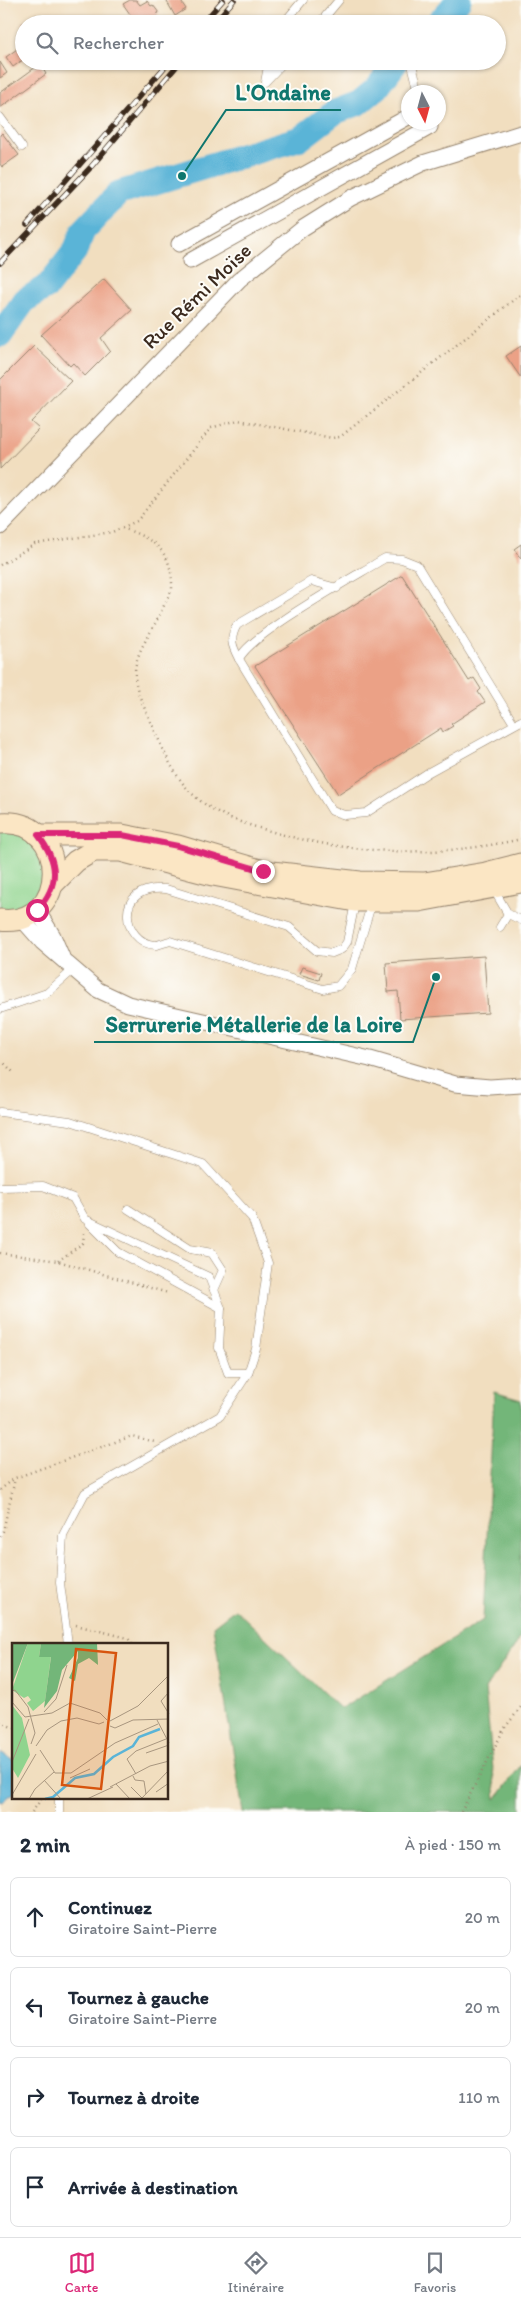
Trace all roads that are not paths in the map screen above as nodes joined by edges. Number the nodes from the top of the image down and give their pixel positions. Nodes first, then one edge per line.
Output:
1 (303, 0) edge
2 (339, 0) edge
3 (290, 15) edge
4 (326, 15) edge
5 (267, 70) edge
6 (277, 70) edge
7 (413, 70) edge
8 (417, 85) edge
9 (0, 117) edge
10 (401, 120) edge
11 (420, 130) edge
12 (521, 133) edge
13 (22, 146) dead end
14 (178, 244) dead end
15 (190, 261) dead end
16 (0, 527) edge
17 (337, 588) junction
18 (239, 659) junction
19 (518, 723) edge
20 (0, 823) edge
21 (38, 835) junction
22 (521, 864) edge
23 (521, 882) edge
24 (53, 884) junction
25 (493, 888) junction
26 (364, 902) junction
27 (29, 914) junction
28 (508, 914) junction
29 (0, 920) edge
30 (521, 920) edge
31 (500, 927) dead end
32 (73, 970) junction
33 (0, 1009) edge
34 (521, 1085) edge
35 (0, 1112) edge
36 (0, 1187) edge
37 (128, 1210) dead end
38 (85, 1219) junction
39 (214, 1290) junction
40 (221, 1308) junction
41 (248, 1373) junction
42 (68, 1643) edge

1 - 3 lane
2 - 4 lane
5 - 6 lane
7 - 8 lane
9 - 13 lane
10 - 14 street
11 - 15 street
12 - 16 street, Rue Rémi Moïse
17 - 18 lane
17 - 18 lane
17 - 19 lane
18 - 19 lane
20 - 21 main road
21 - 22 main road
21 - 24 main road
23 - 25 main road
24 - 26 main road
24 - 27 main road
25 - 26 main road
25 - 28 lane
26 - 26 lane
27 - 29 main road
27 - 32 street
28 - 30 lane
28 - 31 lane
32 - 33 lane
32 - 34 street
35 - 41 lane
36 - 38 lane
37 - 39 lane
38 - 39 lane
38 - 40 lane
39 - 40 lane
40 - 41 lane
41 - 42 lane

